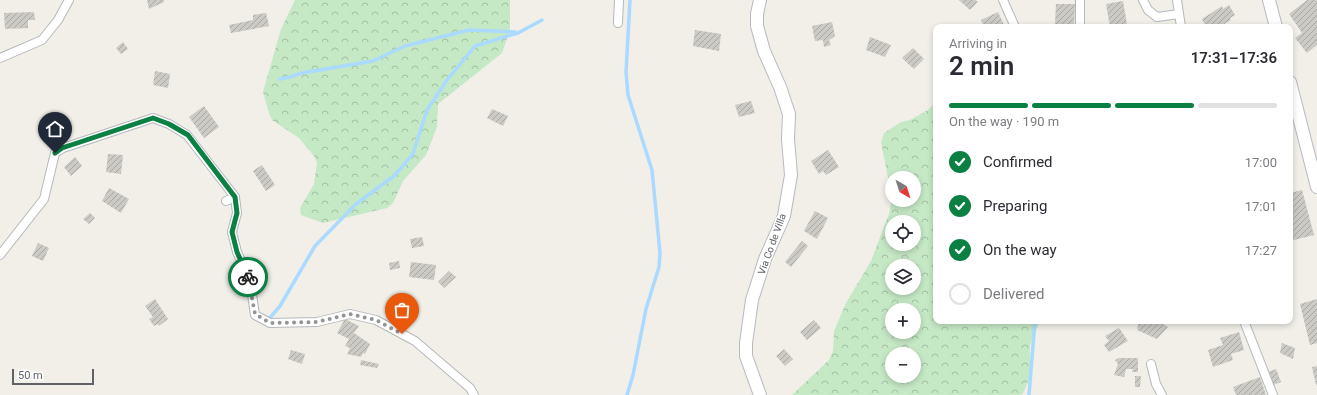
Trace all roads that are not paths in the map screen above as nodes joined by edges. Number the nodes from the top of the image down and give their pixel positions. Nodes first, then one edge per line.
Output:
1 (70, 0) edge
2 (619, 0) edge
3 (760, 0) edge
4 (1003, 0) edge
5 (1080, 0) edge
6 (1142, 0) edge
7 (1177, 0) edge
8 (1269, 0) edge
9 (1179, 14) junction
10 (618, 23) dead end
11 (1014, 24) edge
12 (1080, 24) edge
13 (1181, 24) edge
14 (1275, 24) edge
15 (0, 58) edge
16 (1293, 94) edge
17 (1317, 187) edge
18 (235, 197) junction
19 (226, 201) dead end
20 (0, 255) edge
21 (1245, 324) edge
22 (1151, 364) dead end
23 (474, 395) edge
24 (760, 395) edge
25 (1162, 395) edge
26 (1273, 395) edge

1 - 15 street
2 - 10 street
3 - 24 street, Via Co de Villa
4 - 11 street
5 - 12 street
6 - 9 street
7 - 9 street
8 - 14 street
9 - 13 street
16 - 17 street
18 - 19 street
18 - 20 street
18 - 23 street
21 - 26 street
22 - 25 street

